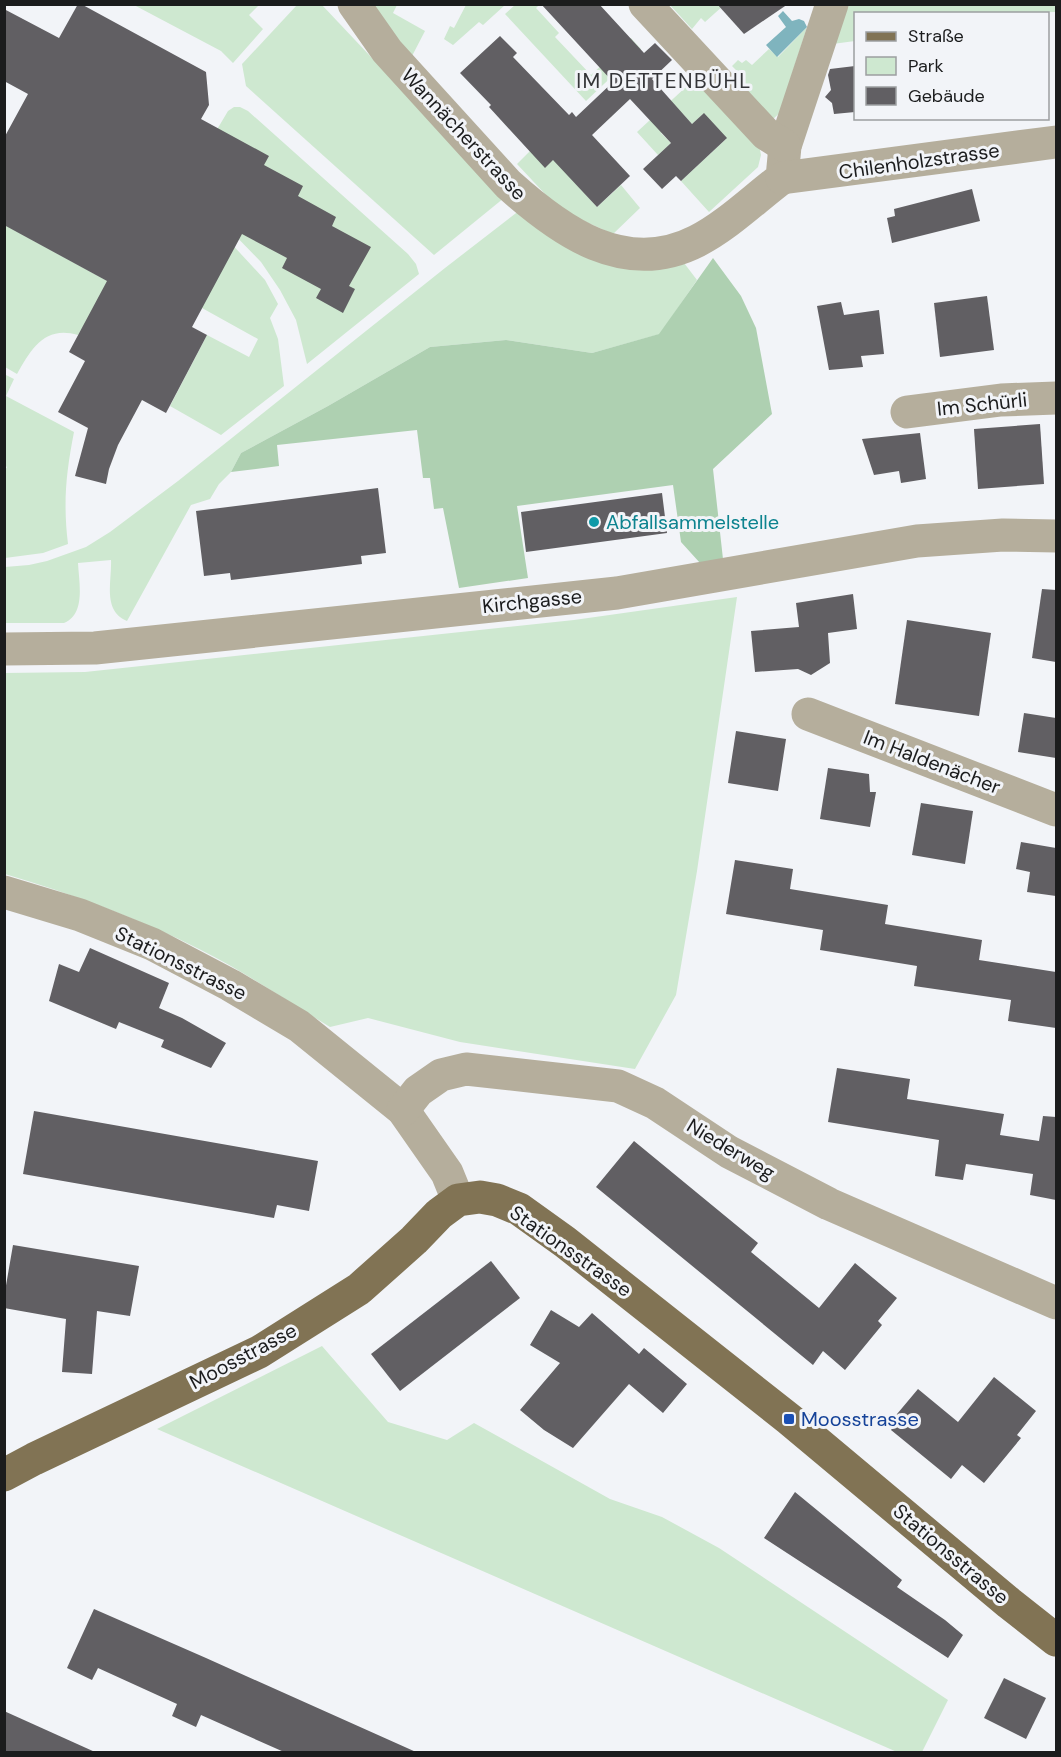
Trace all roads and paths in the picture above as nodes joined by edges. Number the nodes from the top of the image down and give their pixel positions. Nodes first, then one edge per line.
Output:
1 (354, 4) edge
2 (645, 4) edge
3 (832, 4) edge
4 (1056, 142) edge
5 (785, 146) junction
6 (782, 178) junction
7 (1056, 398) edge
8 (907, 412) dead end
9 (1056, 536) edge
10 (4, 650) edge
11 (808, 714) dead end
12 (1056, 810) edge
13 (4, 892) edge
14 (403, 1110) junction
15 (458, 1200) junction
16 (1056, 1303) edge
17 (4, 1475) edge
18 (1056, 1640) edge

1 - 6 street, Wannächerstrasse
2 - 5 street
3 - 5 street
4 - 6 street, Chilenholzstrasse
5 - 6 street
7 - 8 street, Im Schürli
9 - 10 street, Kirchgasse
11 - 12 street, Im Haldenächer
13 - 14 street, Stationsstrasse
14 - 15 street, Stationsstrasse
14 - 16 street, Niederweg
15 - 17 main road, Moosstrasse
15 - 18 main road, Stationsstrasse

